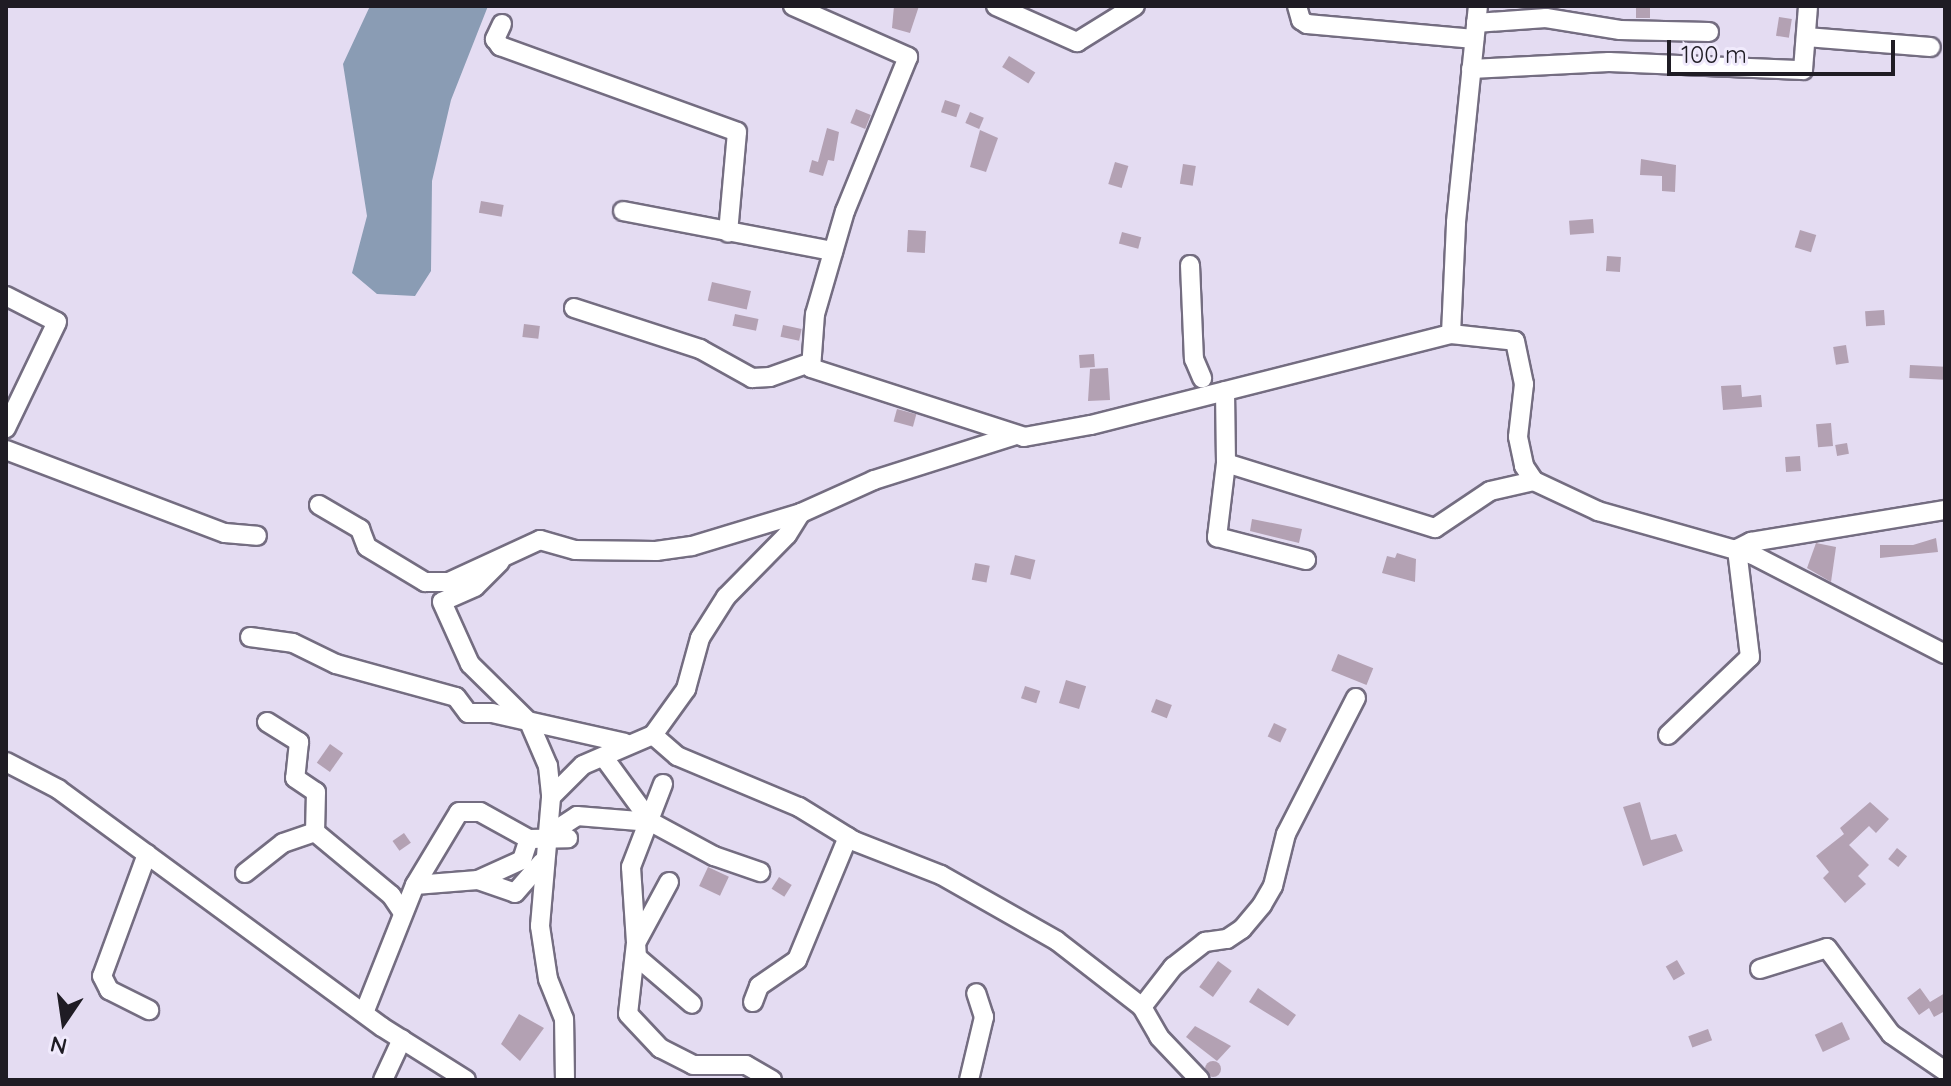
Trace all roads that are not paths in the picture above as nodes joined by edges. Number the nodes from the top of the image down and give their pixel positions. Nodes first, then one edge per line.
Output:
1 (793, 6) edge
2 (996, 6) edge
3 (1135, 6) edge
4 (1297, 6) edge
5 (1808, 6) edge
6 (1476, 23) edge
7 (502, 24) dead end
8 (1709, 32) dead end
9 (1806, 37) junction
10 (1931, 47) dead end
11 (1471, 69) junction
12 (623, 211) dead end
13 (728, 233) junction
14 (833, 251) junction
15 (1190, 265) dead end
16 (6, 296) edge
17 (574, 308) dead end
18 (1451, 334) junction
19 (809, 363) junction
20 (1213, 389) junction
21 (6, 428) edge
22 (1013, 436) junction
23 (6, 450) edge
24 (1226, 463) junction
25 (1534, 481) junction
26 (319, 505) dead end
27 (1945, 510) edge
28 (801, 513) junction
29 (257, 536) dead end
30 (1737, 549) junction
31 (510, 552) junction
32 (1306, 560) dead end
33 (250, 637) dead end
34 (1945, 654) edge
35 (1356, 698) dead end
36 (267, 722) dead end
37 (529, 722) junction
38 (653, 735) junction
39 (1668, 735) dead end
40 (625, 743) junction
41 (605, 759) junction
42 (8, 761) edge
43 (663, 784) dead end
44 (551, 797) junction
45 (651, 822) junction
46 (315, 832) junction
47 (557, 836) junction
48 (848, 837) junction
49 (529, 839) junction
50 (147, 854) junction
51 (542, 862) junction
52 (760, 872) dead end
53 (245, 873) dead end
54 (478, 880) junction
55 (669, 882) dead end
56 (415, 885) junction
57 (401, 910) junction
58 (636, 943) junction
59 (1760, 969) dead end
60 (976, 993) dead end
61 (753, 1002) dead end
62 (692, 1004) dead end
63 (1142, 1007) junction
64 (149, 1010) dead end
65 (364, 1013) junction
66 (402, 1039) junction
67 (1945, 1071) edge
68 (383, 1080) edge
69 (466, 1080) edge
70 (565, 1080) edge
71 (772, 1080) edge
72 (969, 1080) edge
73 (1200, 1080) edge

1 - 14 street
2 - 3 street
4 - 6 street
5 - 9 street
6 - 8 street
6 - 11 street
7 - 13 street
9 - 10 street
9 - 11 street
11 - 18 street
12 - 13 street
13 - 14 street
14 - 19 street
15 - 20 street
16 - 21 street
17 - 19 street
18 - 20 street
18 - 25 street
19 - 22 street
20 - 22 street
20 - 24 street
22 - 28 street
23 - 29 street
24 - 25 street
24 - 32 street
25 - 30 street
26 - 31 street
27 - 30 street
28 - 31 street
28 - 38 street
30 - 34 street
30 - 39 street
31 - 37 street
33 - 37 street
35 - 63 street
36 - 46 street
37 - 40 street
37 - 44 street
38 - 40 street
38 - 48 street
40 - 41 street
41 - 44 street
41 - 45 street
42 - 50 street
43 - 45 street
44 - 47 street
45 - 47 street
45 - 52 street
45 - 58 street
46 - 53 street
46 - 57 street
47 - 49 street
47 - 51 street
48 - 61 street
48 - 63 street
49 - 54 street
49 - 56 street
50 - 64 street
50 - 65 street
51 - 54 street
51 - 70 street
54 - 56 street
55 - 58 street
56 - 57 street
57 - 65 street
58 - 62 street
58 - 71 street
59 - 67 street
60 - 72 street
63 - 73 street
65 - 66 street
66 - 68 street
66 - 69 street

